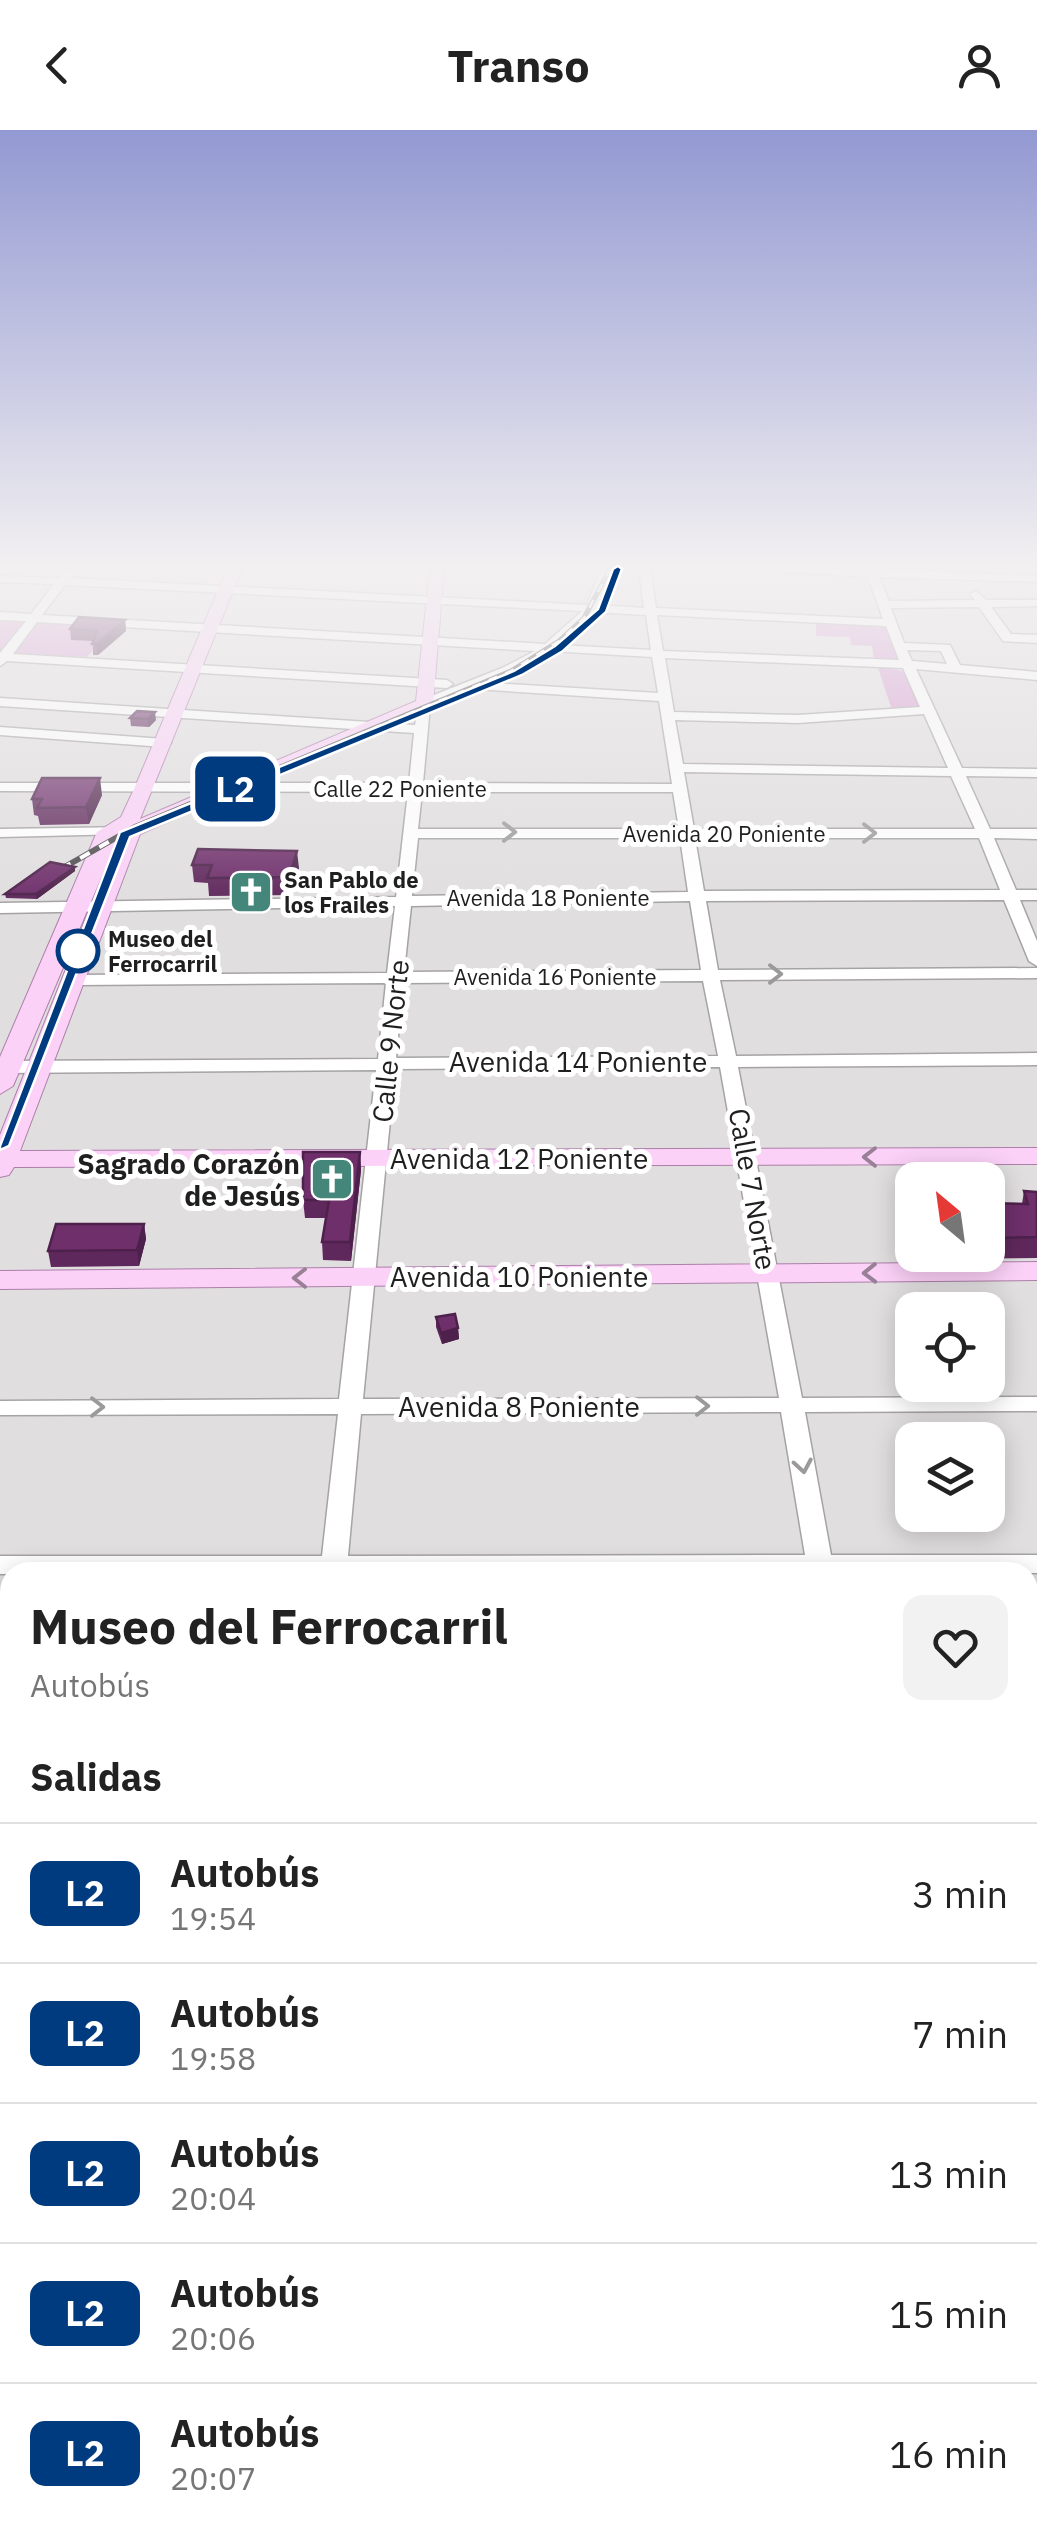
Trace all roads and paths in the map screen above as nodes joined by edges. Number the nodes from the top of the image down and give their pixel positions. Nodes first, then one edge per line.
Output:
1 (191, 682) edge
2 (404, 682) edge
3 (480, 682) edge
4 (510, 682) edge
5 (622, 682) edge
6 (663, 682) edge
7 (915, 682) edge
8 (426, 683) junction
9 (472, 686) junction
10 (665, 697) junction
11 (0, 702) edge
12 (424, 704) junction
13 (928, 710) junction
14 (177, 713) junction
15 (668, 716) junction
16 (369, 727) junction
17 (422, 730) junction
18 (0, 731) edge
19 (164, 742) junction
20 (676, 768) junction
21 (955, 772) junction
22 (1037, 773) edge
23 (0, 787) edge
24 (145, 787) junction
25 (226, 788) junction
26 (416, 788) junction
27 (680, 788) junction
28 (132, 830) junction
29 (107, 832) junction
30 (412, 832) junction
31 (687, 832) junction
32 (3, 833) edge
33 (985, 834) junction
34 (1037, 834) edge
35 (0, 850) edge
36 (1037, 896) edge
37 (698, 898) junction
38 (1009, 898) junction
39 (404, 902) junction
40 (102, 907) junction
41 (0, 908) edge
42 (72, 911) junction
43 (0, 916) edge
44 (1037, 961) edge
45 (1037, 973) edge
46 (710, 974) junction
47 (398, 977) junction
48 (74, 980) junction
49 (1037, 1058) edge
50 (730, 1060) junction
51 (388, 1062) junction
52 (40, 1066) junction
53 (3, 1073) edge
54 (1037, 1156) edge
55 (748, 1157) junction
56 (378, 1158) junction
57 (1, 1162) edge
58 (1037, 1272) edge
59 (768, 1274) junction
60 (365, 1278) junction
61 (0, 1280) edge
62 (1037, 1404) edge
63 (792, 1405) junction
64 (351, 1406) junction
65 (0, 1408) edge
66 (334, 1562) edge
67 (820, 1562) edge

1 - 14 main road
2 - 8 street
3 - 9 street
4 - 9 street
5 - 10 street
6 - 10 street, Calle 7 Norte
7 - 13 street
8 - 9 street
8 - 12 main road, Calle 9 Norte
9 - 12 street
10 - 15 street, Calle 7 Norte
11 - 14 street
12 - 16 main road
12 - 17 street, Calle 9 Norte
13 - 15 street
13 - 21 street
14 - 16 street
14 - 19 main road
15 - 20 street, Calle 7 Norte
16 - 17 street
16 - 25 main road
17 - 26 street, Calle 9 Norte
18 - 19 street
19 - 24 main road
20 - 21 street
20 - 27 street, Calle 7 Norte
21 - 22 street
21 - 33 street
23 - 24 street, Calle 22 Poniente
24 - 25 street, Calle 22 Poniente
24 - 29 main road
25 - 26 street, Calle 22 Poniente
25 - 28 main road
26 - 27 street, Calle 22 Poniente
26 - 30 street, Calle 9 Norte
27 - 31 street, Calle 7 Norte
28 - 29 street
28 - 40 main road
29 - 32 street
29 - 42 main road
30 -> 31 street, Avenida 20 Poniente
30 - 39 street, Calle 9 Norte
31 -> 33 street, Avenida 20 Poniente
31 - 37 street, Calle 7 Norte
32 - 35 street
33 - 34 street, Avenida 20 Poniente
33 - 38 street
36 - 38 street, Avenida 18 Poniente
37 - 38 street, Avenida 18 Poniente
37 - 39 street, Avenida 18 Poniente
37 - 46 street, Calle 7 Norte
38 - 44 street
39 - 40 street, Avenida 18 Poniente
39 - 47 street, Calle 9 Norte
40 - 42 street, Avenida 18 Poniente
40 - 48 main road
41 - 42 street, Avenida 18 Poniente
42 - 43 street, Avenida 18 Poniente
42 - 53 main road
46 -> 45 street, Avenida 16 Poniente
46 - 47 street, Avenida 16 Poniente
46 - 50 street, Calle 7 Norte
47 - 48 street, Avenida 16 Poniente
47 - 51 street, Calle 9 Norte
48 - 52 main road
49 - 50 street, Avenida 14 Poniente
50 - 51 street, Avenida 14 Poniente
50 - 55 street, Calle 7 Norte
51 - 52 street, Avenida 14 Poniente
51 - 56 street, Calle 9 Norte
52 - 53 street, Avenida 14 Poniente
52 - 57 main road
54 -> 55 main road, Avenida 12 Poniente
55 - 56 main road, Avenida 12 Poniente
55 - 59 street, Calle 7 Norte
56 - 57 main road, Avenida 12 Poniente
56 - 60 street, Calle 9 Norte
58 -> 59 main road, Avenida 10 Poniente
59 - 60 main road, Avenida 10 Poniente
59 - 63 street, Calle 7 Norte
60 -> 61 main road, Avenida 10 Poniente
60 - 64 street, Calle 9 Norte
62 - 63 street, Avenida 8 Poniente
64 -> 63 street, Avenida 8 Poniente
63 -> 67 street, Calle 7 Norte
65 -> 64 street, Avenida 8 Poniente
64 - 66 street, Calle 9 Norte

